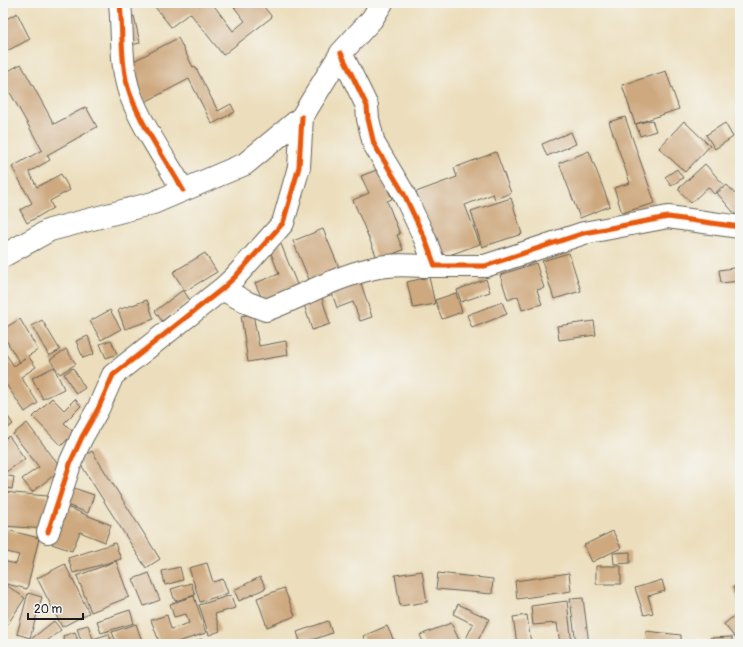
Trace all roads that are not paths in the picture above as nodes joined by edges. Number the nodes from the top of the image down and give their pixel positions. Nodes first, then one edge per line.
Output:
1 (120, 3) edge
2 (382, 3) edge
3 (341, 53) junction
4 (302, 117) junction
5 (183, 190) junction
6 (740, 227) edge
7 (3, 256) edge
8 (434, 266) junction
9 (222, 289) junction
10 (48, 532) dead end

1 - 5 street
2 - 3 street
3 - 4 street
3 - 8 street
4 - 5 street
4 - 9 street
5 - 7 street
6 - 8 street
8 - 9 street
9 - 10 street

